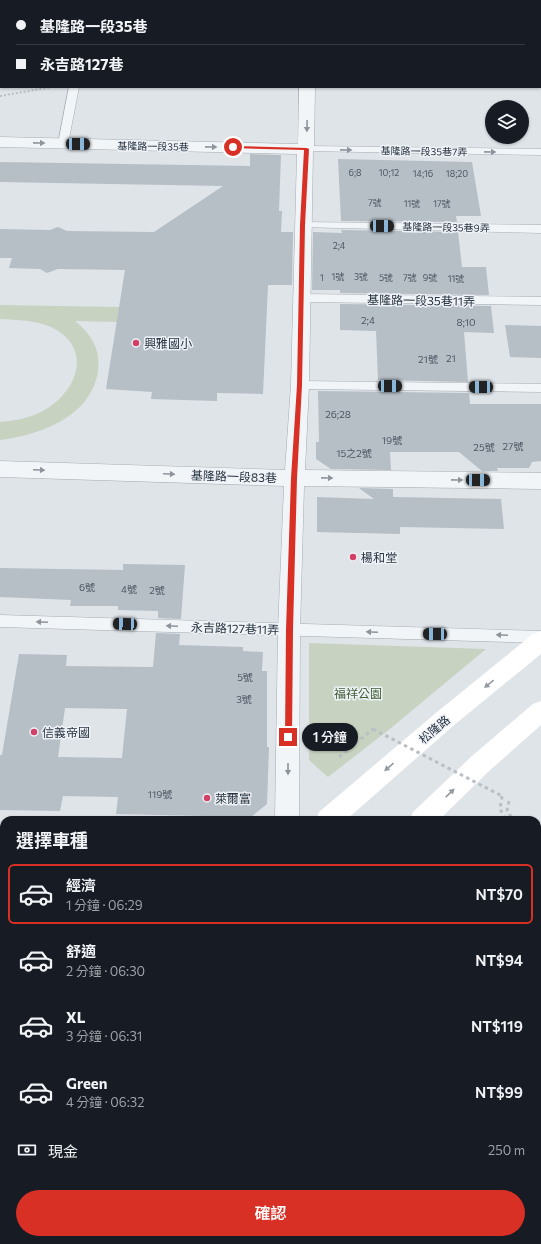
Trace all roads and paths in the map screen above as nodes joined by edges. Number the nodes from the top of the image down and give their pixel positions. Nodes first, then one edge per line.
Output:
1 (46, 88) edge
2 (74, 88) edge
3 (307, 88) edge
4 (0, 96) edge
5 (0, 142) edge
6 (63, 144) junction
7 (307, 149) junction
8 (541, 152) edge
9 (303, 225) junction
10 (541, 229) edge
11 (301, 298) junction
12 (541, 301) edge
13 (300, 385) junction
14 (541, 388) edge
15 (0, 469) edge
16 (294, 478) junction
17 (541, 482) edge
18 (0, 621) edge
19 (289, 630) junction
20 (541, 637) edge
21 (541, 641) edge
22 (541, 711) edge
23 (339, 757) dead end
24 (509, 801) dead end
25 (288, 816) edge
26 (333, 816) edge
27 (426, 816) edge
28 (504, 816) edge
29 (511, 816) edge

1 - 4 path
2 - 6 lane
3 -> 7 street
5 -> 6 street, 基隆路一段35巷
6 -> 7 street, 基隆路一段35巷
7 -> 8 lane, 基隆路一段35巷7弄
7 - 9 street
9 - 10 lane, 基隆路一段35巷9弄
9 - 11 street
11 - 12 lane, 基隆路一段35巷11弄
11 - 13 street
13 - 14 lane
13 - 16 street
15 -> 16 street, 基隆路一段83巷
16 -> 17 street, 基隆路一段83巷
16 - 19 street
19 -> 18 lane, 永吉路127巷11弄
20 -> 19 lane, 永吉路127巷11弄
19 -> 25 street
21 -> 26 street, 松隆路
27 -> 22 street
23 - 28 path, bridge
24 - 29 path

